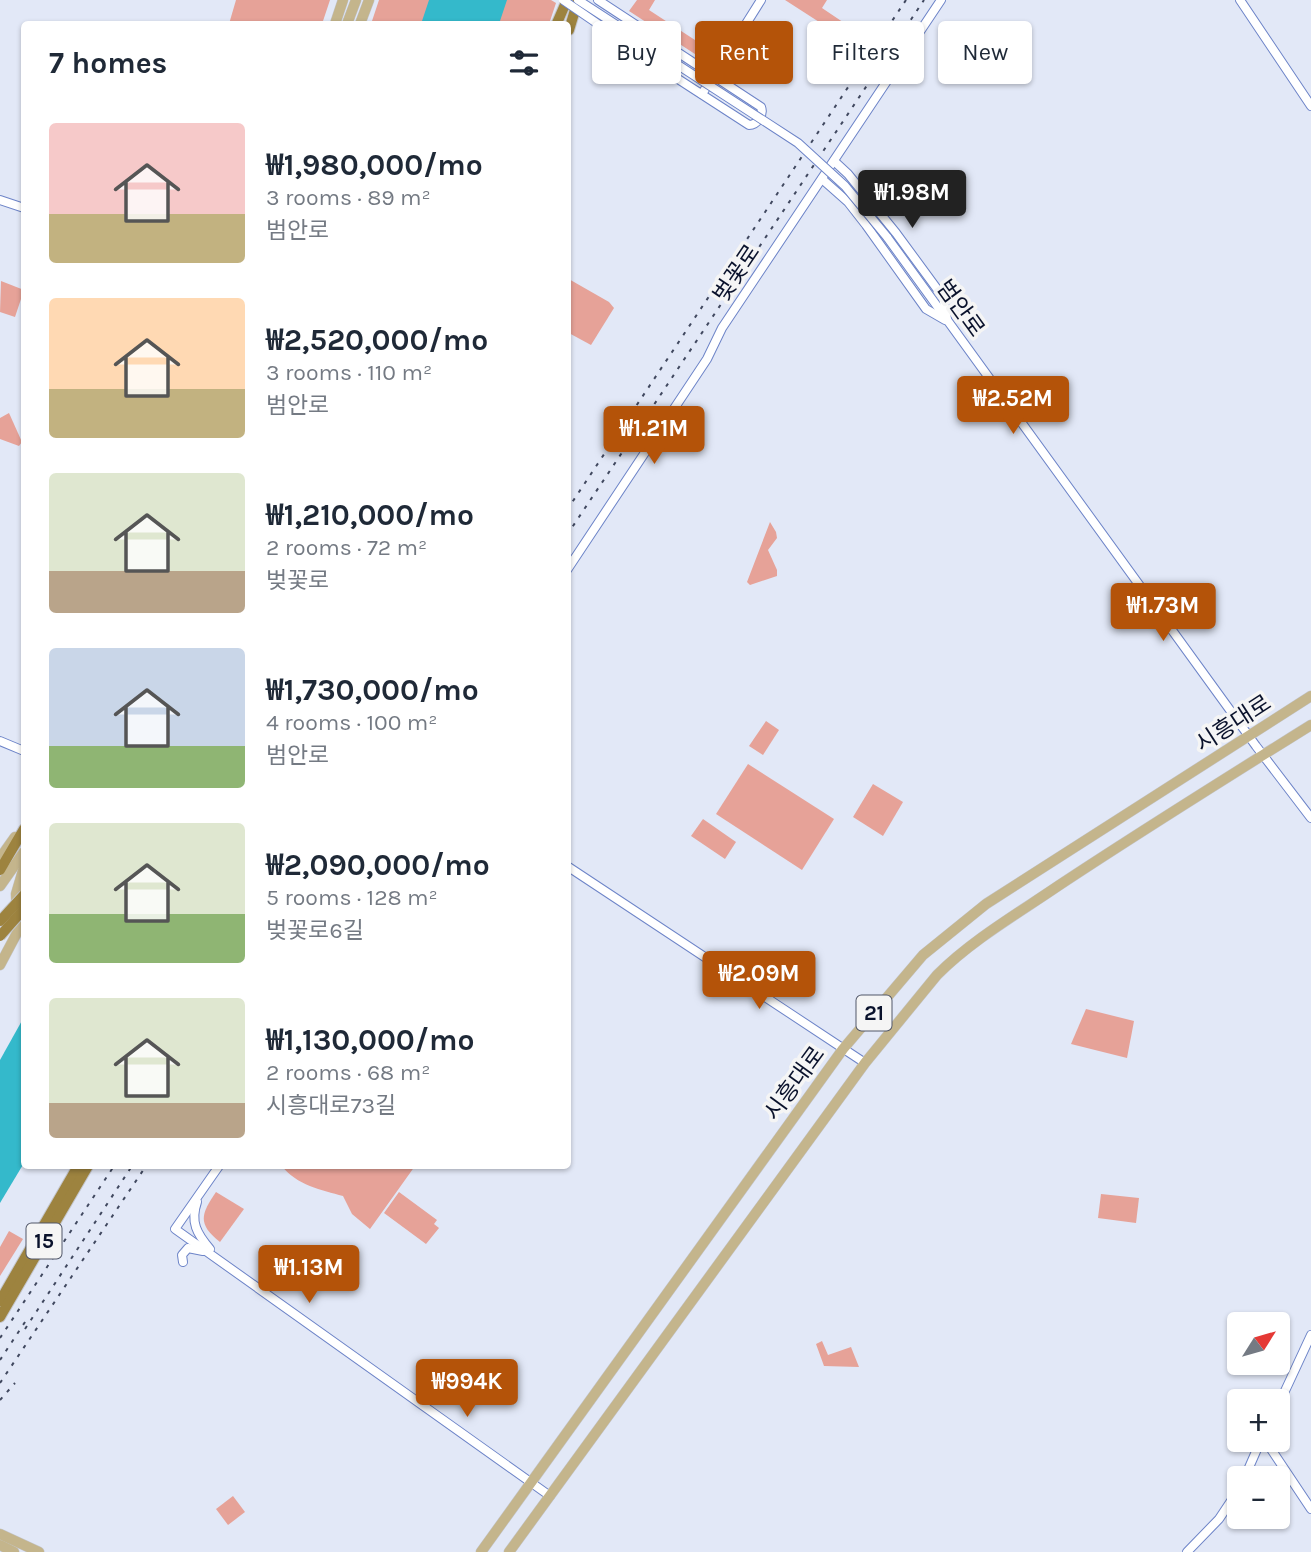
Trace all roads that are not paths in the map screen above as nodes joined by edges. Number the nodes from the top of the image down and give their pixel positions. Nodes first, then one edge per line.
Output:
1 (342, 0) edge
2 (356, 0) edge
3 (369, 0) edge
4 (564, 0) edge
5 (579, 0) edge
6 (598, 0) edge
7 (761, 0) edge
8 (941, 0) edge
9 (1240, 0) edge
10 (336, 21) edge
11 (348, 21) edge
12 (361, 21) edge
13 (557, 21) edge
14 (748, 21) edge
15 (571, 23) edge
16 (695, 64) edge
17 (708, 84) edge
18 (726, 84) edge
19 (702, 94) junction
20 (1311, 106) edge
21 (834, 161) junction
22 (822, 179) junction
23 (0, 200) edge
24 (21, 207) edge
25 (948, 322) junction
26 (571, 564) edge
27 (1311, 696) edge
28 (1311, 725) edge
29 (1249, 736) junction
30 (0, 741) edge
31 (21, 750) edge
32 (1263, 755) junction
33 (1311, 818) edge
34 (21, 832) edge
35 (21, 833) edge
36 (21, 856) edge
37 (0, 858) edge
38 (571, 869) edge
39 (0, 870) edge
40 (21, 877) edge
41 (0, 886) edge
42 (21, 898) edge
43 (21, 912) edge
44 (0, 921) edge
45 (0, 936) edge
46 (0, 965) edge
47 (843, 1049) junction
48 (865, 1063) junction
49 (76, 1169) edge
50 (86, 1169) edge
51 (217, 1169) edge
52 (202, 1189) junction
53 (216, 1256) junction
54 (183, 1262) dead end
55 (0, 1301) edge
56 (0, 1317) edge
57 (1311, 1335) edge
58 (1286, 1389) edge
59 (1271, 1452) edge
60 (531, 1483) junction
61 (550, 1496) junction
62 (1227, 1507) edge
63 (1311, 1509) edge
64 (0, 1534) edge
65 (0, 1545) edge
66 (14, 1552) edge
67 (39, 1552) edge
68 (481, 1552) edge
69 (509, 1552) edge
70 (1187, 1552) edge

1 - 10 main road
2 - 11 main road
3 - 12 main road
4 - 13 highway
4 - 19 main road, bridge
5 - 15 highway
5 - 25 main road, 범안로, bridge
6 - 16 main road
7 - 14 main road
8 - 21 main road, 벚꽃로
9 - 20 main road
17 - 19 main road
18 - 19 main road
21 - 22 main road, 벚꽃로
21 - 25 main road
22 - 25 main road
22 - 26 main road, 벚꽃로
23 - 24 main road
25 - 29 main road, 범안로
27 - 29 main road, 시흥대로 / 21
28 - 32 main road, 시흥대로 / 21
29 - 32 main road, 범안로
29 - 47 main road, 시흥대로 / 21
30 - 31 main road
32 - 33 main road, 범안로
32 - 48 main road, 시흥대로 / 21
34 - 37 main road
35 - 39 highway
36 - 41 main road
38 - 47 main road
40 - 46 main road
42 - 44 highway, bridge
43 - 45 highway, bridge
47 - 48 main road
47 - 60 main road, 시흥대로 / 21
48 - 61 main road, 시흥대로 / 21
49 - 55 highway, 15
50 - 56 highway, 15
51 - 52 main road
52 - 53 main road
52 - 53 main road
53 - 54 main road
53 - 60 main road
57 - 58 main road
59 - 63 main road
60 - 61 main road
60 - 68 main road, 시흥대로 / 21
61 - 69 main road, 시흥대로 / 21
62 - 70 main road
64 - 67 main road
65 - 66 main road

